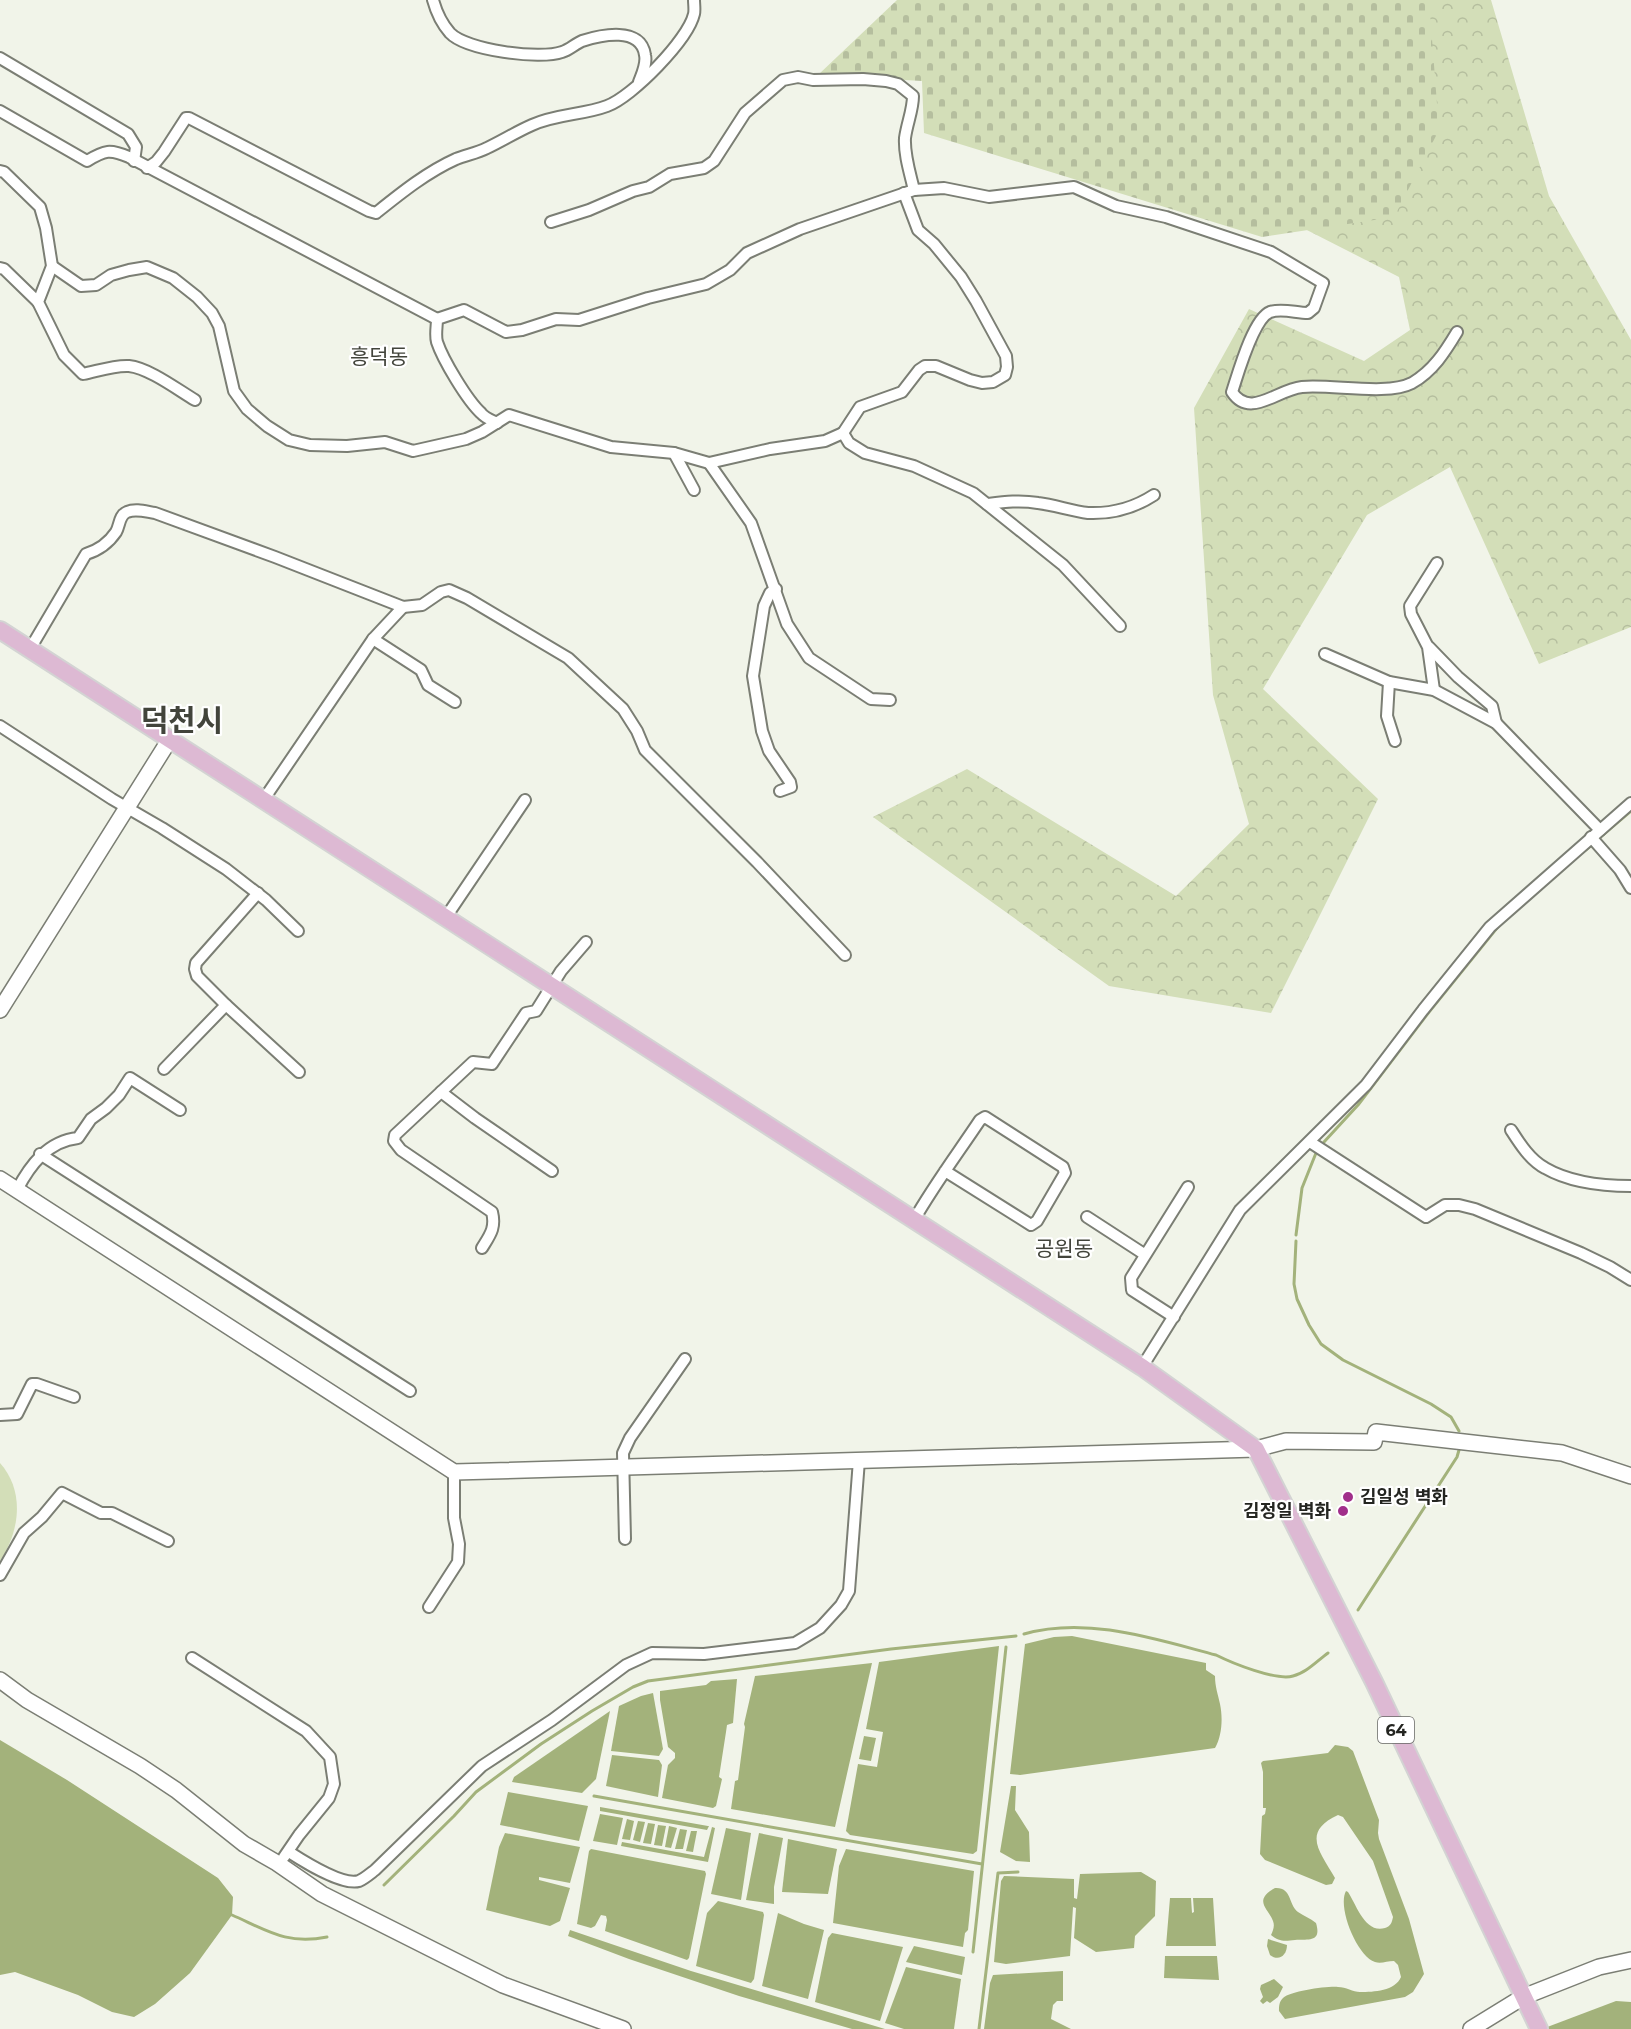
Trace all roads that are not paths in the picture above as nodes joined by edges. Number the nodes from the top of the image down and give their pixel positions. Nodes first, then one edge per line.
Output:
1 (433, 0) edge
2 (694, 0) edge
3 (0, 58) edge
4 (639, 82) junction
5 (0, 111) edge
6 (134, 161) junction
7 (147, 168) junction
8 (0, 171) edge
9 (909, 191) junction
10 (551, 222) dead end
11 (52, 267) junction
12 (0, 268) edge
13 (38, 302) junction
14 (437, 319) junction
15 (1457, 332) dead end
16 (195, 400) dead end
17 (497, 423) junction
18 (843, 433) junction
19 (674, 453) junction
20 (709, 462) junction
21 (694, 490) dead end
22 (1154, 495) dead end
23 (987, 504) junction
24 (1437, 562) dead end
25 (776, 589) junction
26 (403, 607) junction
27 (1120, 626) dead end
28 (0, 630) edge
29 (373, 639) junction
30 (1428, 647) junction
31 (30, 649) junction
32 (1325, 654) dead end
33 (1389, 682) junction
34 (1434, 690) junction
35 (890, 700) dead end
36 (455, 702) dead end
37 (1496, 723) junction
38 (0, 726) edge
39 (170, 739) junction
40 (1395, 741) dead end
41 (780, 791) dead end
42 (264, 800) junction
43 (525, 801) dead end
44 (1631, 803) edge
45 (127, 808) junction
46 (1595, 834) junction
47 (1631, 888) edge
48 (258, 893) junction
49 (446, 917) junction
50 (298, 931) dead end
51 (586, 942) dead end
52 (845, 955) dead end
53 (552, 986) junction
54 (226, 1005) junction
55 (0, 1010) edge
56 (164, 1069) dead end
57 (299, 1072) dead end
58 (441, 1092) junction
59 (180, 1110) dead end
60 (1511, 1130) dead end
61 (1310, 1142) junction
62 (40, 1154) junction
63 (552, 1171) dead end
64 (945, 1171) junction
65 (0, 1179) edge
66 (1631, 1186) edge
67 (1188, 1187) dead end
68 (17, 1190) junction
69 (1087, 1218) dead end
70 (914, 1220) junction
71 (482, 1248) dead end
72 (1144, 1254) junction
73 (1631, 1280) edge
74 (1174, 1317) junction
75 (685, 1359) dead end
76 (1142, 1367) junction
77 (410, 1391) dead end
78 (74, 1397) dead end
79 (0, 1415) edge
80 (1256, 1449) junction
81 (859, 1461) junction
82 (622, 1467) junction
83 (454, 1472) junction
84 (1631, 1476) edge
85 (625, 1539) dead end
86 (168, 1540) dead end
87 (0, 1575) edge
88 (429, 1607) dead end
89 (192, 1658) dead end
90 (0, 1680) edge
91 (289, 1852) junction
92 (277, 1863) junction
93 (1631, 1960) edge
94 (1523, 1997) junction
95 (1535, 2021) edge
96 (623, 2029) edge
97 (1471, 2029) edge

1 - 4 street
2 - 4 street
3 - 6 street
4 - 7 street
5 - 6 street
6 - 7 street
7 - 14 street
8 - 11 street
9 - 10 street
9 - 14 street
9 - 15 street
9 - 18 street
11 - 13 street
11 - 17 street
12 - 13 street
13 - 16 street
14 - 17 street
17 - 19 street
18 - 20 street
18 - 23 street
19 - 20 street
19 - 21 street
20 - 25 street
22 - 23 street
23 - 27 street
24 - 30 street
25 - 35 street
25 - 41 street
26 - 29 street
26 - 31 street
26 - 52 street
28 - 31 main road
29 - 36 street
29 - 42 street
30 - 34 street
30 - 37 street
31 - 39 main road
32 - 33 street
33 - 34 street
33 - 40 street
34 - 37 street
37 - 46 street
38 - 45 street
39 - 42 main road
39 - 45 main road
42 - 49 main road
43 - 49 street
44 - 46 street
45 - 48 street
45 - 55 main road
46 - 47 street
46 - 61 street
48 - 50 street
48 - 54 street
49 - 53 main road
51 - 53 street
53 - 58 street
53 - 70 main road
54 - 56 street
54 - 57 street
58 - 63 street
58 - 71 street
59 - 62 street
60 - 66 street
61 - 73 street
61 - 74 street
62 - 68 street
62 - 77 street
64 - 64 street
64 - 70 street
65 - 68 main road
67 - 72 street
68 - 83 main road
69 - 72 street
70 - 76 main road
72 - 74 street
74 - 76 street
75 - 82 street
76 - 80 main road
78 - 79 street
80 - 81 main road
80 - 84 main road
80 - 94 main road, 64
81 - 82 main road
81 - 91 street
82 - 83 main road
82 - 85 street
83 - 88 street
86 - 87 street
89 - 91 street
90 - 92 main road
91 - 92 street
92 - 96 main road
93 - 94 main road
94 - 95 main road, 64
94 - 97 main road

